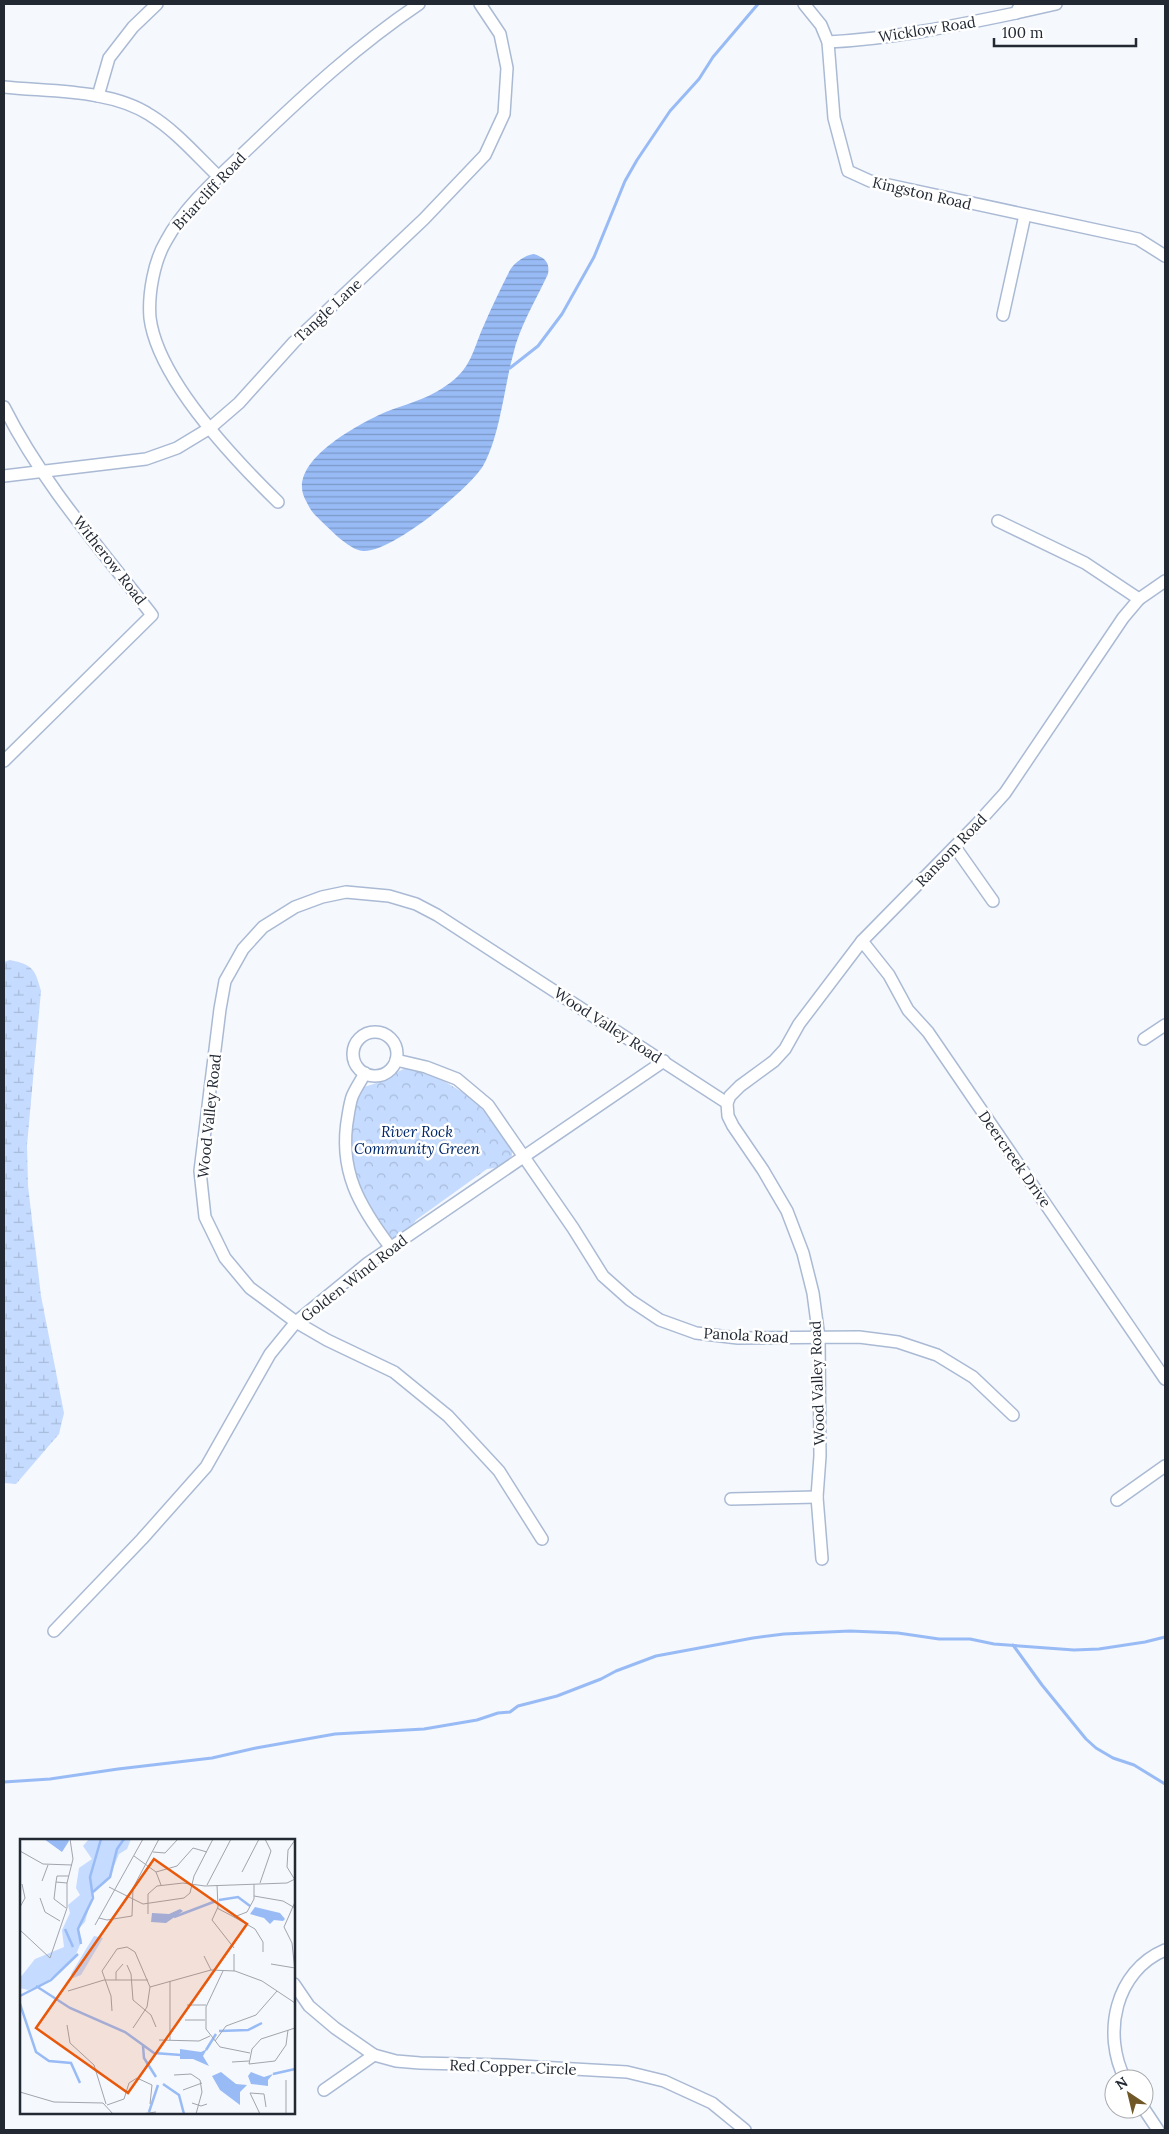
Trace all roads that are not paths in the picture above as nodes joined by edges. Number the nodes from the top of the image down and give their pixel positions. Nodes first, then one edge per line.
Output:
1 (157, 4) edge
2 (419, 4) edge
3 (480, 4) edge
4 (804, 4) edge
5 (1056, 4) edge
6 (1018, 8) edge
7 (828, 42) junction
8 (4, 87) edge
9 (98, 96) junction
10 (219, 177) junction
11 (1025, 215) junction
12 (1165, 256) edge
13 (1003, 315) dead end
14 (4, 407) edge
15 (210, 428) junction
16 (42, 472) junction
17 (4, 476) edge
18 (278, 502) dead end
19 (998, 521) dead end
20 (1165, 581) edge
21 (1139, 599) junction
22 (4, 761) edge
23 (955, 847) junction
24 (993, 901) dead end
25 (862, 941) junction
26 (1165, 1025) edge
27 (1144, 1038) dead end
28 (396, 1060) junction
29 (664, 1061) junction
30 (365, 1074) junction
31 (727, 1106) junction
32 (524, 1156) junction
33 (391, 1248) junction
34 (296, 1322) junction
35 (819, 1338) junction
36 (1165, 1378) edge
37 (1013, 1415) dead end
38 (1165, 1466) edge
39 (817, 1497) junction
40 (731, 1499) dead end
41 (1117, 1500) dead end
42 (542, 1539) dead end
43 (822, 1559) dead end
44 (54, 1632) dead end
45 (1165, 1950) edge
46 (295, 1985) edge
47 (374, 2055) junction
48 (1122, 2069) edge
49 (324, 2090) dead end
50 (1151, 2119) edge
51 (745, 2130) edge
52 (1158, 2130) edge

1 - 9 street
2 - 10 street, Briarcliff Road
3 - 15 street, Tangle Lane
4 - 7 street, Kingston Road
5 - 6 street, Wicklow Road
6 - 7 street, Wicklow Road
7 - 11 street, Kingston Road
8 - 9 street
9 - 10 street
10 - 15 street, Briarcliff Road
11 - 12 street, Kingston Road
11 - 13 street
14 - 16 street, Witherow Road
15 - 16 street, Tangle Lane
15 - 18 street, Briarcliff Road
16 - 17 street, Tangle Lane
16 - 22 street, Witherow Road
19 - 21 street
20 - 21 street, Ransom Road
21 - 23 street, Ransom Road
23 - 24 street
23 - 25 street, Ransom Road
25 - 31 street, Ransom Road
25 - 36 street, Deercreek Drive
26 - 27 street
28 - 30 street
28 - 30 street
28 - 32 street, Panola Road
29 - 31 street, Wood Valley Road
29 - 32 street, Golden Wind Road
29 - 34 street, Wood Valley Road
30 - 33 street
31 - 35 street, Wood Valley Road
32 - 33 street, Golden Wind Road
32 - 35 street, Panola Road
33 - 34 street, Golden Wind Road
34 - 42 street, Wood Valley Road
34 - 44 street, Golden Wind Road
35 - 37 street, Panola Road
35 - 39 street, Wood Valley Road
38 - 41 street
39 - 40 street
39 - 43 street, Wood Valley Road
45 - 48 street
46 - 47 street, Red Copper Circle
47 - 49 street
47 - 51 street, Red Copper Circle
50 - 52 street

